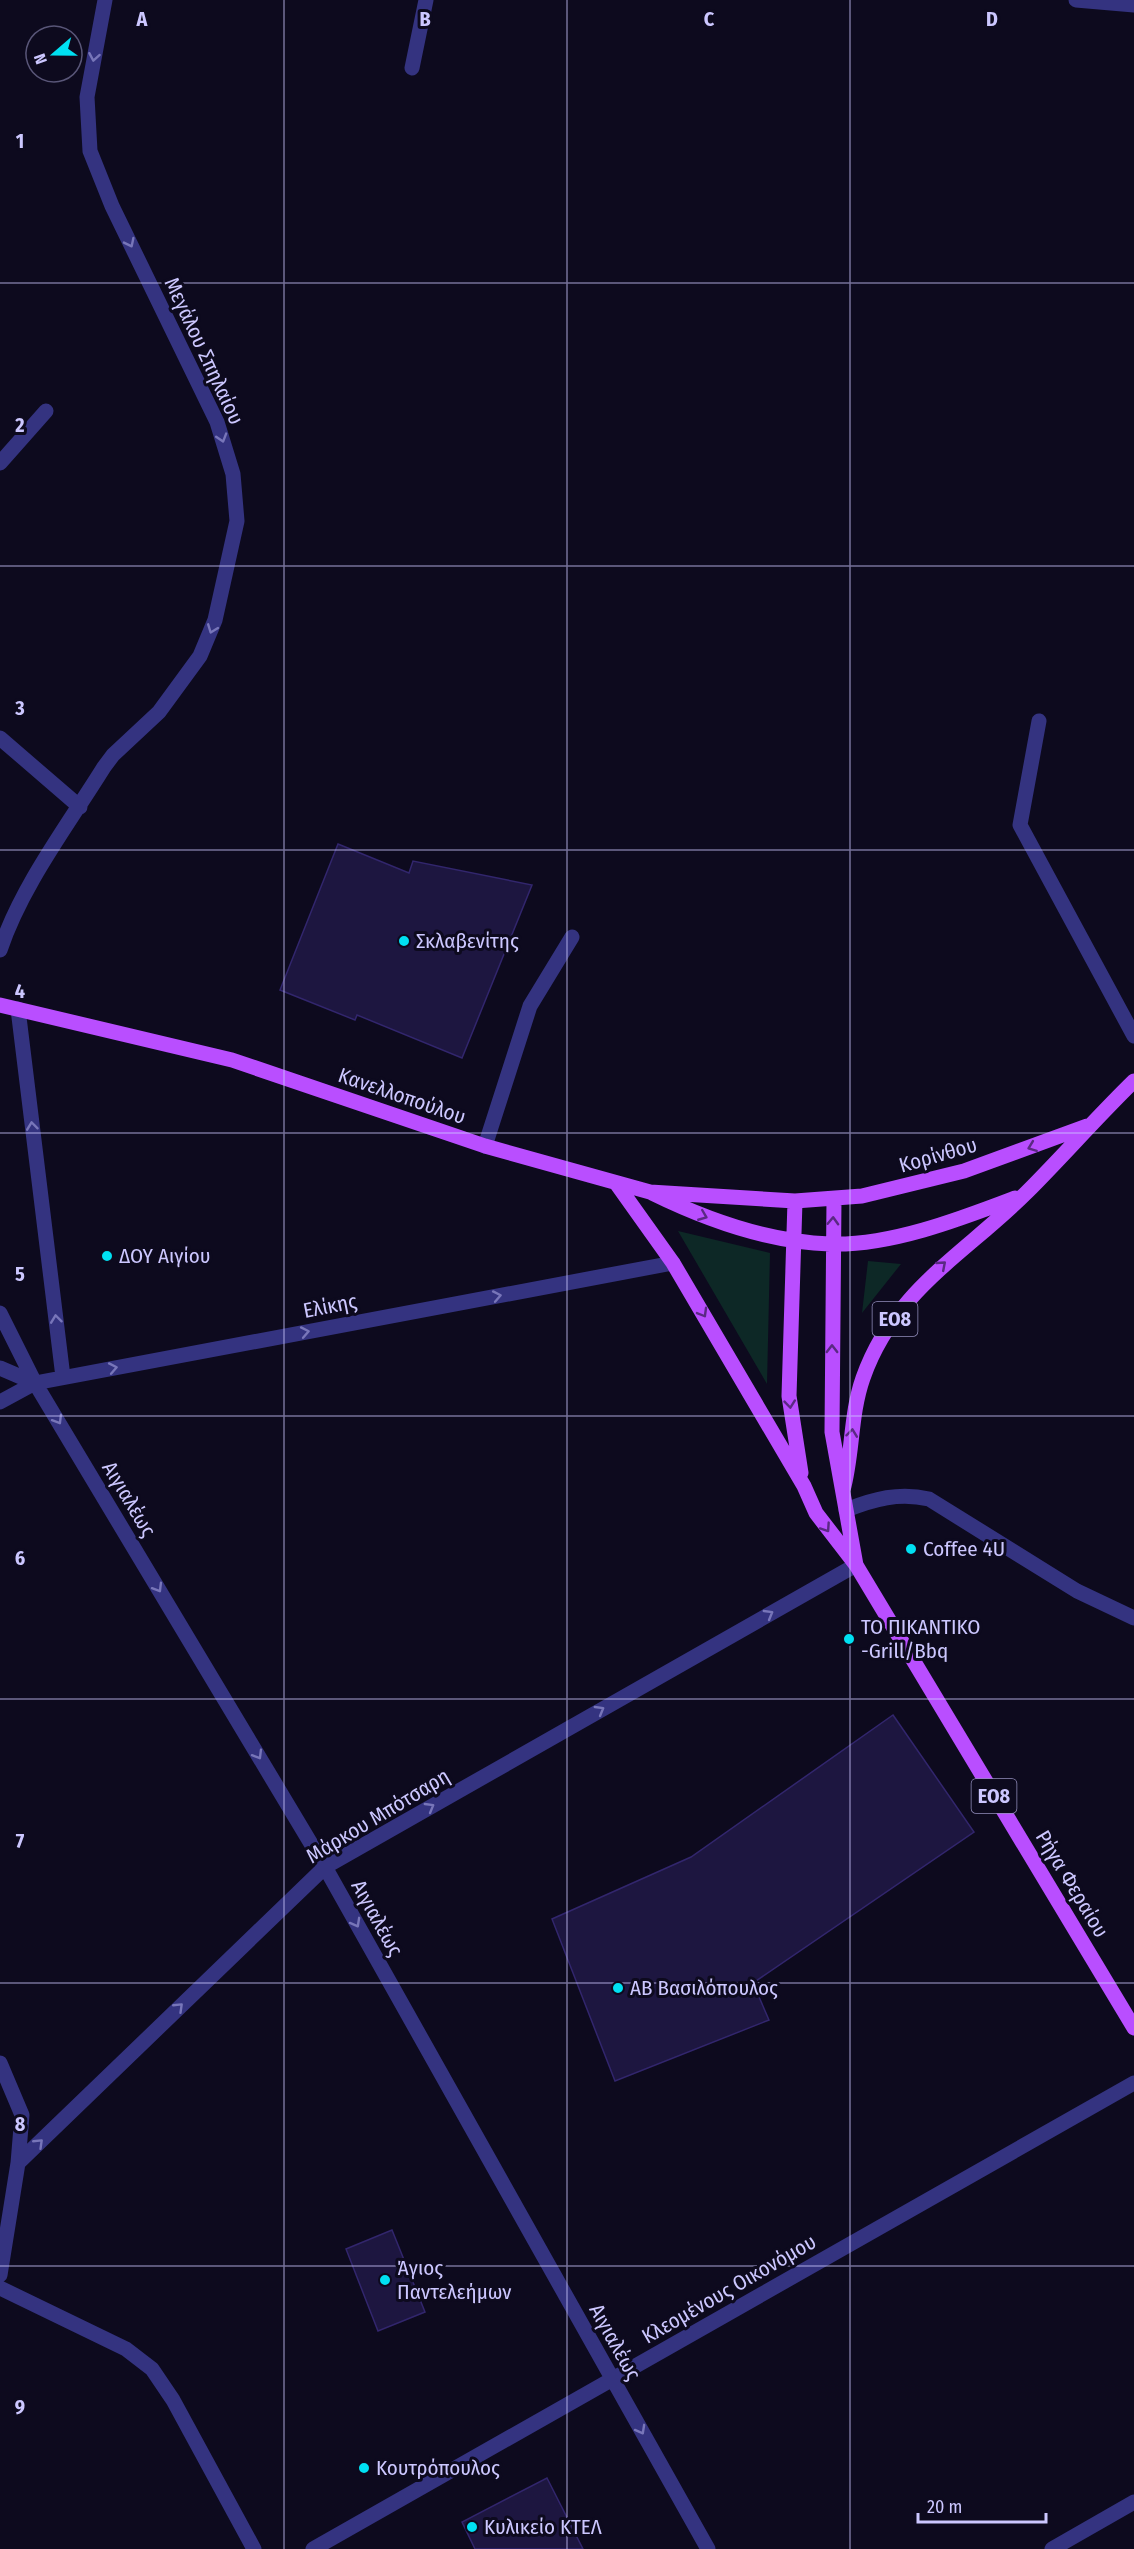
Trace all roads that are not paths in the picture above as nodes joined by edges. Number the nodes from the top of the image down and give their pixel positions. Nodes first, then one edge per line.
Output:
1 (105, 0) edge
2 (426, 0) edge
3 (1076, 0) edge
4 (1134, 5) edge
5 (412, 68) dead end
6 (46, 411) dead end
7 (0, 463) edge
8 (1039, 721) dead end
9 (0, 738) edge
10 (80, 807) junction
11 (572, 937) dead end
12 (0, 950) edge
13 (0, 1005) edge
14 (18, 1009) junction
15 (1134, 1035) edge
16 (1134, 1081) edge
17 (1087, 1126) junction
18 (485, 1146) junction
19 (616, 1183) junction
20 (650, 1192) junction
21 (1026, 1193) junction
22 (834, 1199) junction
23 (795, 1201) junction
24 (794, 1241) junction
25 (832, 1244) junction
26 (673, 1263) junction
27 (0, 1314) edge
28 (0, 1368) edge
29 (63, 1377) junction
30 (35, 1383) junction
31 (0, 1402) edge
32 (804, 1486) junction
33 (843, 1490) junction
34 (846, 1510) junction
35 (856, 1564) junction
36 (1134, 1618) edge
37 (324, 1867) junction
38 (1134, 2028) edge
39 (0, 2063) edge
40 (1134, 2083) edge
41 (18, 2163) junction
42 (7, 2188) edge
43 (0, 2275) edge
44 (0, 2288) edge
45 (612, 2379) junction
46 (1134, 2502) edge
47 (254, 2549) edge
48 (313, 2549) edge
49 (708, 2549) edge
50 (1052, 2549) edge

1 -> 10 street, Μεγάλου Σπηλαίου
2 - 5 street
3 - 4 street
6 - 7 street
8 - 15 street
9 - 10 street
10 - 12 street, Μεγάλου Σπηλαίου
11 - 18 street
13 - 14 main road, Κανελλοπούλου
14 - 18 main road, Κανελλοπούλου
29 -> 14 street
16 - 17 main road, Κορίνθου / ΕΟ8
17 - 21 main road, Κορίνθου / ΕΟ8
17 -> 22 main road, Κορίνθου / ΕΟ8
18 - 19 main road, Κανελλοπούλου
19 - 20 main road, Κανελλοπούλου
19 - 26 main road
20 - 23 main road, Κανελλοπούλου
20 -> 24 main road
21 - 25 main road, ΕΟ8
33 -> 21 main road, ΕΟ8
22 - 23 main road, Κορίνθου / ΕΟ8
25 -> 22 main road, ΕΟ8
23 - 24 main road, ΕΟ8
24 - 25 main road, ΕΟ8
24 -> 32 main road, ΕΟ8
33 -> 25 main road, ΕΟ8
29 -> 26 street, Ελίκης
26 -> 32 main road
27 - 30 street, Αιγιαλέως
28 - 30 street
29 - 30 street, Ελίκης
30 - 31 street, Ελίκης
30 -> 37 street, Αιγιαλέως
32 -> 35 main road, Ρήγα Φεραίου / ΕΟ8
33 - 34 main road, ΕΟ8
34 - 35 main road, ΕΟ8
34 - 36 street
37 -> 35 street, Μάρκου Μπότσαρη
35 - 38 main road, Ρήγα Φεραίου / ΕΟ8
41 -> 37 street, Μάρκου Μπότσαρη
37 -> 45 street, Αιγιαλέως
39 - 41 street
40 - 45 street, Κλεομένους Οικονόμου
41 - 42 street
42 - 43 street
44 - 47 street
45 - 48 street, Κλεομένους Οικονόμου
45 -> 49 street, Αιγιαλέως
46 - 50 street

